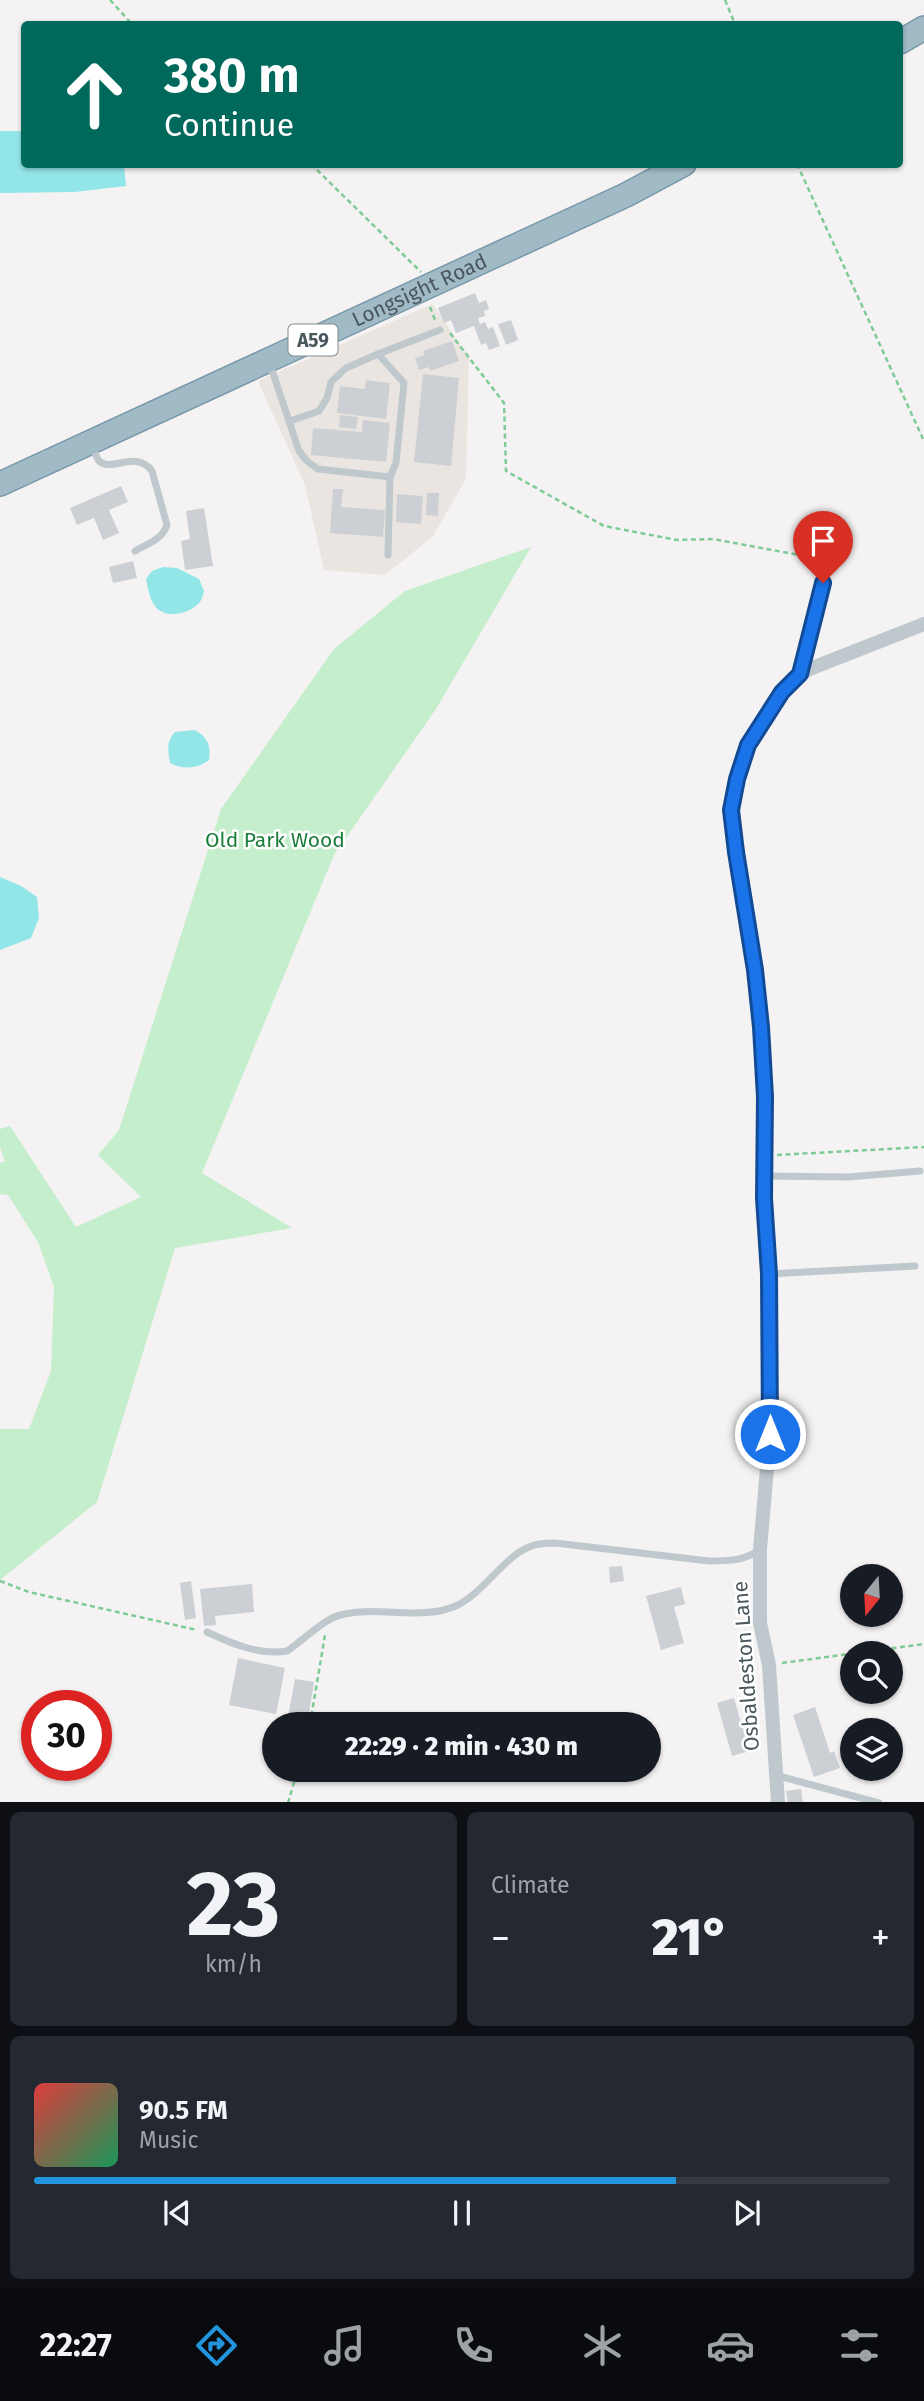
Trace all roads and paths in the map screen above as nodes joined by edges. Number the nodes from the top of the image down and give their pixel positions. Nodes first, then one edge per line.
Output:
1 (110, 0) edge
2 (725, 0) edge
3 (129, 21) edge
4 (734, 21) edge
5 (924, 27) edge
6 (903, 40) edge
7 (315, 168) edge
8 (677, 168) edge
9 (798, 168) edge
10 (427, 286) junction
11 (440, 330) junction
12 (377, 354) junction
13 (268, 360) junction
14 (290, 421) junction
15 (924, 441) edge
16 (90, 442) junction
17 (390, 477) junction
18 (0, 484) edge
19 (135, 551) dead end
20 (388, 555) dead end
21 (823, 583) joint
22 (924, 624) edge
23 (800, 674) junction
24 (924, 1147) edge
25 (764, 1156) junction
26 (919, 1171) dead end
27 (765, 1176) junction
28 (915, 1266) dead end
29 (769, 1274) junction
30 (760, 1549) junction
31 (0, 1581) edge
32 (327, 1621) junction
33 (207, 1632) joint
34 (924, 1644) edge
35 (769, 1665) junction
36 (312, 1712) edge
37 (775, 1775) junction
38 (294, 1782) edge
39 (288, 1802) edge
40 (778, 1802) edge
41 (878, 1802) edge

1 - 3 path
2 - 4 path
5 - 6 highway
7 - 10 path
8 - 10 highway, Longsight Road / A59
9 - 15 path
10 - 11 path
10 - 13 highway, Longsight Road / A59
11 - 12 lane
11 - 21 path
12 - 14 lane
12 - 17 lane
13 - 14 lane
13 - 16 highway, Longsight Road / A59
14 - 17 lane
16 - 18 highway, Longsight Road / A59
16 - 19 lane
17 - 20 lane
21 - 23 lane
22 - 23 street, Osbaldeston Lane
23 - 25 street, Osbaldeston Lane
24 - 25 path
25 - 27 street, Osbaldeston Lane
26 - 27 lane
27 - 29 street, Osbaldeston Lane
28 - 29 lane
29 - 30 street, Osbaldeston Lane
30 - 32 lane
30 - 35 street, Osbaldeston Lane
31 - 33 path
32 - 33 lane
32 - 36 path
34 - 35 path
35 - 37 street, Osbaldeston Lane
37 - 40 street, Osbaldeston Lane
37 - 41 lane
38 - 39 path

